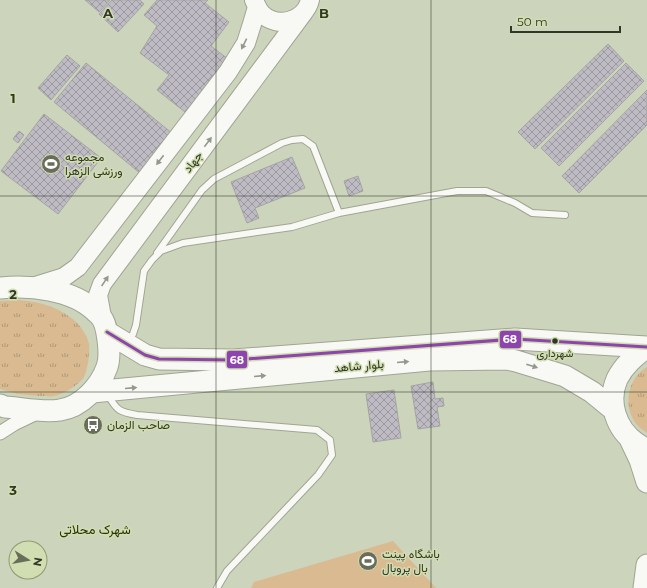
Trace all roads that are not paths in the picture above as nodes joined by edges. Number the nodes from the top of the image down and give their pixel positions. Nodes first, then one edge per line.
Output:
1 (255, 3) edge
2 (310, 4) edge
3 (338, 213) junction
4 (565, 215) dead end
5 (152, 260) junction
6 (32, 287) junction
7 (0, 288) edge
8 (104, 325) junction
9 (126, 344) junction
10 (647, 347) edge
11 (99, 391) junction
12 (0, 405) edge
13 (614, 410) junction
14 (42, 411) junction
15 (0, 433) edge
16 (639, 444) edge
17 (647, 482) edge
18 (647, 565) edge
19 (217, 588) edge
20 (644, 588) edge

1 - 2 main road
1 -> 6 main road
8 -> 2 main road, جهاد
3 - 4 lane
3 - 5 lane
3 - 5 lane
5 - 9 lane
6 - 7 main road, بلوار شاهد
6 - 8 main road, بلوار شاهد
8 - 9 main road, بلوار شاهد
8 - 11 main road
9 - 10 main road, بلوار شاهد
10 - 13 main road
11 -> 13 main road, بلوار شاهد
11 - 14 main road
11 - 19 lane
12 - 14 main road
13 - 16 main road
14 - 15 street
16 - 17 main road
18 - 20 main road

